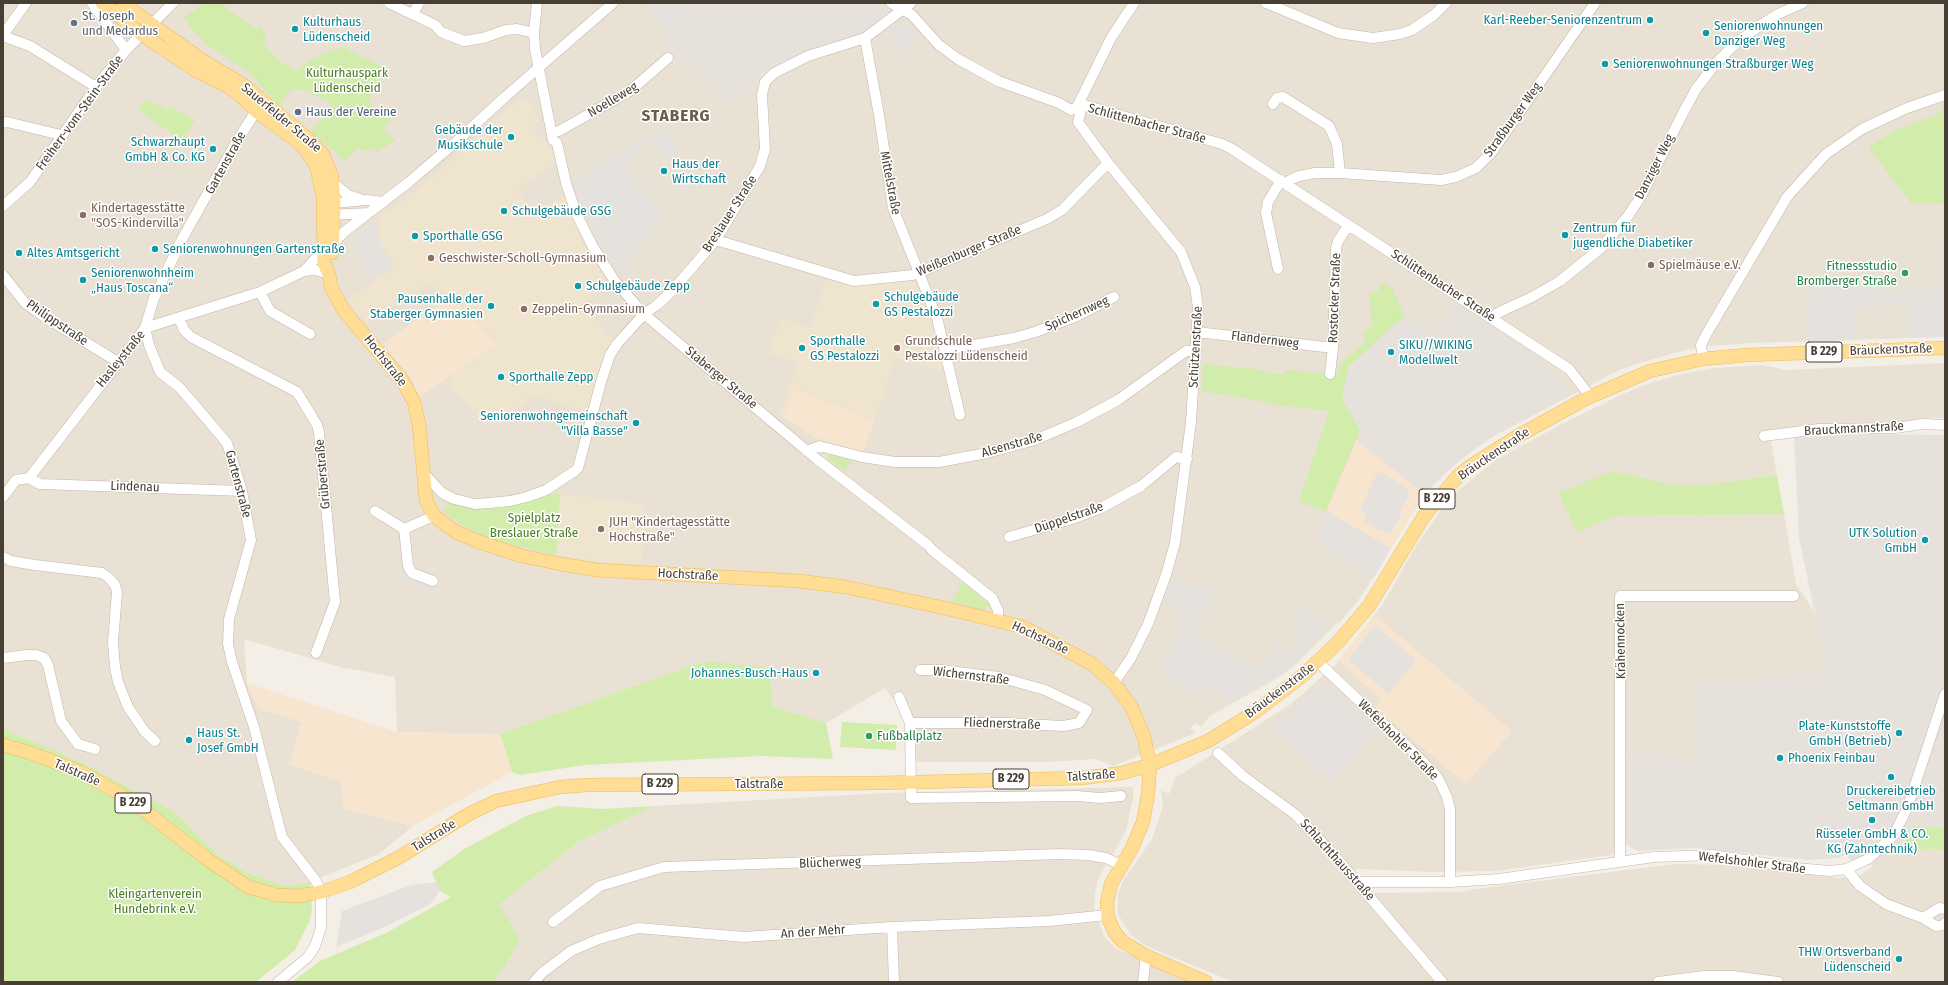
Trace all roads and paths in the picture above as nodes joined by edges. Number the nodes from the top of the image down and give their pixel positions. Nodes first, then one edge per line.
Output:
1 (26, 3) edge
2 (92, 3) edge
3 (102, 3) edge
4 (122, 3) edge
5 (173, 3) edge
6 (389, 3) edge
7 (419, 3) edge
8 (537, 3) edge
9 (613, 3) edge
10 (891, 3) edge
11 (911, 3) edge
12 (1134, 3) edge
13 (1266, 3) edge
14 (1446, 3) edge
15 (1595, 3) edge
16 (1803, 3) edge
17 (902, 10) junction
18 (413, 14) junction
19 (151, 25) junction
20 (534, 33) junction
21 (141, 34) junction
22 (3, 36) edge
23 (865, 38) junction
24 (126, 50) junction
25 (668, 58) dead end
26 (538, 68) junction
27 (96, 87) junction
28 (1945, 95) edge
29 (1273, 104) dead end
30 (1079, 107) junction
31 (256, 111) junction
32 (3, 123) edge
33 (552, 133) junction
34 (61, 135) junction
35 (1108, 163) junction
36 (1340, 173) junction
37 (333, 183) junction
38 (1284, 183) junction
39 (366, 200) junction
40 (384, 202) junction
41 (3, 206) edge
42 (330, 211) junction
43 (369, 213) junction
44 (1348, 226) junction
45 (716, 240) junction
46 (328, 247) junction
47 (1278, 269) dead end
48 (304, 271) junction
49 (918, 273) junction
50 (329, 274) junction
51 (3, 275) edge
52 (260, 292) junction
53 (1114, 297) dead end
54 (644, 314) junction
55 (179, 318) junction
56 (1493, 319) junction
57 (145, 328) junction
58 (1197, 332) junction
59 (310, 334) dead end
60 (1333, 348) junction
61 (1945, 348) edge
62 (945, 350) junction
63 (1196, 351) junction
64 (1703, 359) junction
65 (118, 362) junction
66 (1330, 374) dead end
67 (1590, 396) junction
68 (960, 415) dead end
69 (1945, 425) edge
70 (1764, 436) dead end
71 (807, 451) junction
72 (1187, 459) junction
73 (423, 472) junction
74 (29, 478) junction
75 (242, 491) junction
76 (3, 497) edge
77 (375, 511) dead end
78 (434, 516) junction
79 (404, 529) junction
80 (1009, 537) dead end
81 (3, 558) edge
82 (433, 581) dead end
83 (1794, 596) dead end
84 (998, 620) junction
85 (316, 653) dead end
86 (3, 658) edge
87 (1318, 662) junction
88 (920, 670) dead end
89 (1114, 683) junction
90 (1945, 694) edge
91 (899, 697) dead end
92 (1087, 710) joint
93 (910, 723) junction
94 (155, 741) dead end
95 (3, 745) edge
96 (95, 750) dead end
97 (1218, 753) dead end
98 (1150, 765) junction
99 (910, 782) junction
100 (1121, 796) dead end
101 (1620, 861) junction
102 (1121, 865) junction
103 (1846, 869) junction
104 (1357, 882) junction
105 (1450, 882) junction
106 (321, 892) junction
107 (1945, 909) edge
108 (1107, 914) junction
109 (1923, 918) junction
110 (553, 922) dead end
111 (1945, 923) edge
112 (892, 927) junction
113 (1146, 956) junction
114 (278, 982) edge
115 (534, 982) edge
116 (894, 982) edge
117 (1143, 982) edge
118 (1206, 982) edge
119 (1442, 982) edge
120 (1658, 982) edge
121 (1778, 982) edge

1 - 22 street
2 - 24 street
3 - 21 main road, Sauerfelder Straße
4 - 19 main road, Sauerfelder Straße
5 - 19 street, Freiherr-vom-Stein-Straße
6 - 18 street
7 - 18 street
8 - 20 street
9 - 26 street
10 - 17 street, Schlittenbacher Straße
11 - 17 street, Breslauer Straße
12 - 30 street, Schützenstraße
13 - 14 street
15 - 36 street, Straßburger Weg
16 - 56 street, Danziger Weg
17 - 23 street, Breslauer Straße
17 - 30 street, Schlittenbacher Straße
18 - 20 street
19 - 21 street, Freiherr-vom-Stein-Straße
19 - 37 main road, Sauerfelder Straße
20 - 26 street
21 - 24 street, Freiherr-vom-Stein-Straße
21 - 31 main road, Sauerfelder Straße
22 - 27 street
23 - 45 street, Breslauer Straße
23 - 49 street, Mittelstraße
24 - 27 street, Freiherr-vom-Stein-Straße
25 - 33 street, Noelleweg
26 - 33 street, Staberger Straße
26 - 40 street
27 - 34 street, Freiherr-vom-Stein-Straße
28 - 64 street
29 - 36 street
30 - 35 street, Schützenstraße
30 - 38 street, Schlittenbacher Straße
31 - 42 main road, Sauerfelder Straße
31 - 57 street, Gartenstraße
32 - 34 street
33 - 54 street, Staberger Straße
34 - 41 street, Freiherr-vom-Stein-Straße
35 - 49 street, Weißenburger Straße
35 - 58 street, Schützenstraße
36 - 38 street, Straßburger Weg
37 - 39 street
37 - 42 main road, Sauerfelder Straße
38 - 44 street, Schlittenbacher Straße
38 - 47 street
39 - 40 street
39 - 42 street
40 - 43 street
42 - 43 street
42 - 46 main road, Sauerfelder Straße
43 - 46 street
44 - 56 street, Schlittenbacher Straße
44 - 60 street, Rostocker Straße
45 - 49 street, Weißenburger Straße
45 - 54 street, Breslauer Straße
46 - 48 street, Hasleystraße
46 - 50 main road, Hochstraße
48 - 50 street, Hasleystraße
48 - 52 street, Hasleystraße
49 - 62 street, Mittelstraße
50 - 73 main road, Hochstraße
51 - 65 street, Philippstraße
52 - 55 street, Hasleystraße
52 - 59 street
53 - 62 street, Spichernweg
54 - 71 street, Staberger Straße
54 - 73 street, Breslauer Straße
55 - 57 street, Hasleystraße
55 - 85 street, Grüberstraße
56 - 67 street, Schlittenbacher Straße
57 - 65 street, Hasleystraße
57 - 75 street, Gartenstraße
58 - 60 street, Flandernweg
58 - 63 street, Schützenstraße
60 - 66 street, Rostocker Straße
61 - 64 main road, Bräuckenstraße / B 229
62 - 68 street, Mittelstraße
63 - 71 street, Alsenstraße
63 - 72 street, Schützenstraße
64 - 67 main road, Bräuckenstraße / B 229
65 - 74 street, Hasleystraße
67 - 87 main road, Bräuckenstraße / B 229
69 - 70 street, Brauckmannstraße
71 - 84 street, Staberger Straße
72 - 80 street, Düppelstraße
72 - 89 street, Schützenstraße
73 - 78 main road, Hochstraße
74 - 75 street, Lindenau
74 - 76 street, Hasleystraße
75 - 106 street, Gartenstraße
77 - 79 street
78 - 79 street
78 - 84 main road, Hochstraße
79 - 82 street
81 - 94 street
83 - 101 street, Krähennocken
84 - 89 main road, Hochstraße
86 - 96 street
87 - 98 main road, Bräuckenstraße / B 229
87 - 105 street, Wefelshohler Straße
88 - 92 street, Wichernstraße
89 - 98 main road, Hochstraße
90 - 103 street, Wefelshohler Straße
91 - 93 street
92 - 93 street, Fliednerstraße
93 - 99 street
95 - 106 main road, Talstraße / B 229
97 - 104 street, Schlachthausstraße
98 - 99 main road, Talstraße / B 229
98 - 102 main road, Hochstraße
99 - 100 street, Talstraße
99 - 106 main road, Talstraße / B 229
101 - 103 street, Wefelshohler Straße
101 - 105 street, Wefelshohler Straße
102 - 108 main road, Hochstraße
102 - 110 street, Blücherweg
103 - 109 street
104 - 105 street, Wefelshohler Straße
104 - 119 street, Schlachthausstraße
106 - 114 street
107 - 109 street
108 - 112 street, An der Mehr
108 - 113 main road
109 - 111 street
112 - 115 street, An der Mehr
112 - 116 street
113 - 117 street
113 - 118 main road
120 - 121 street

